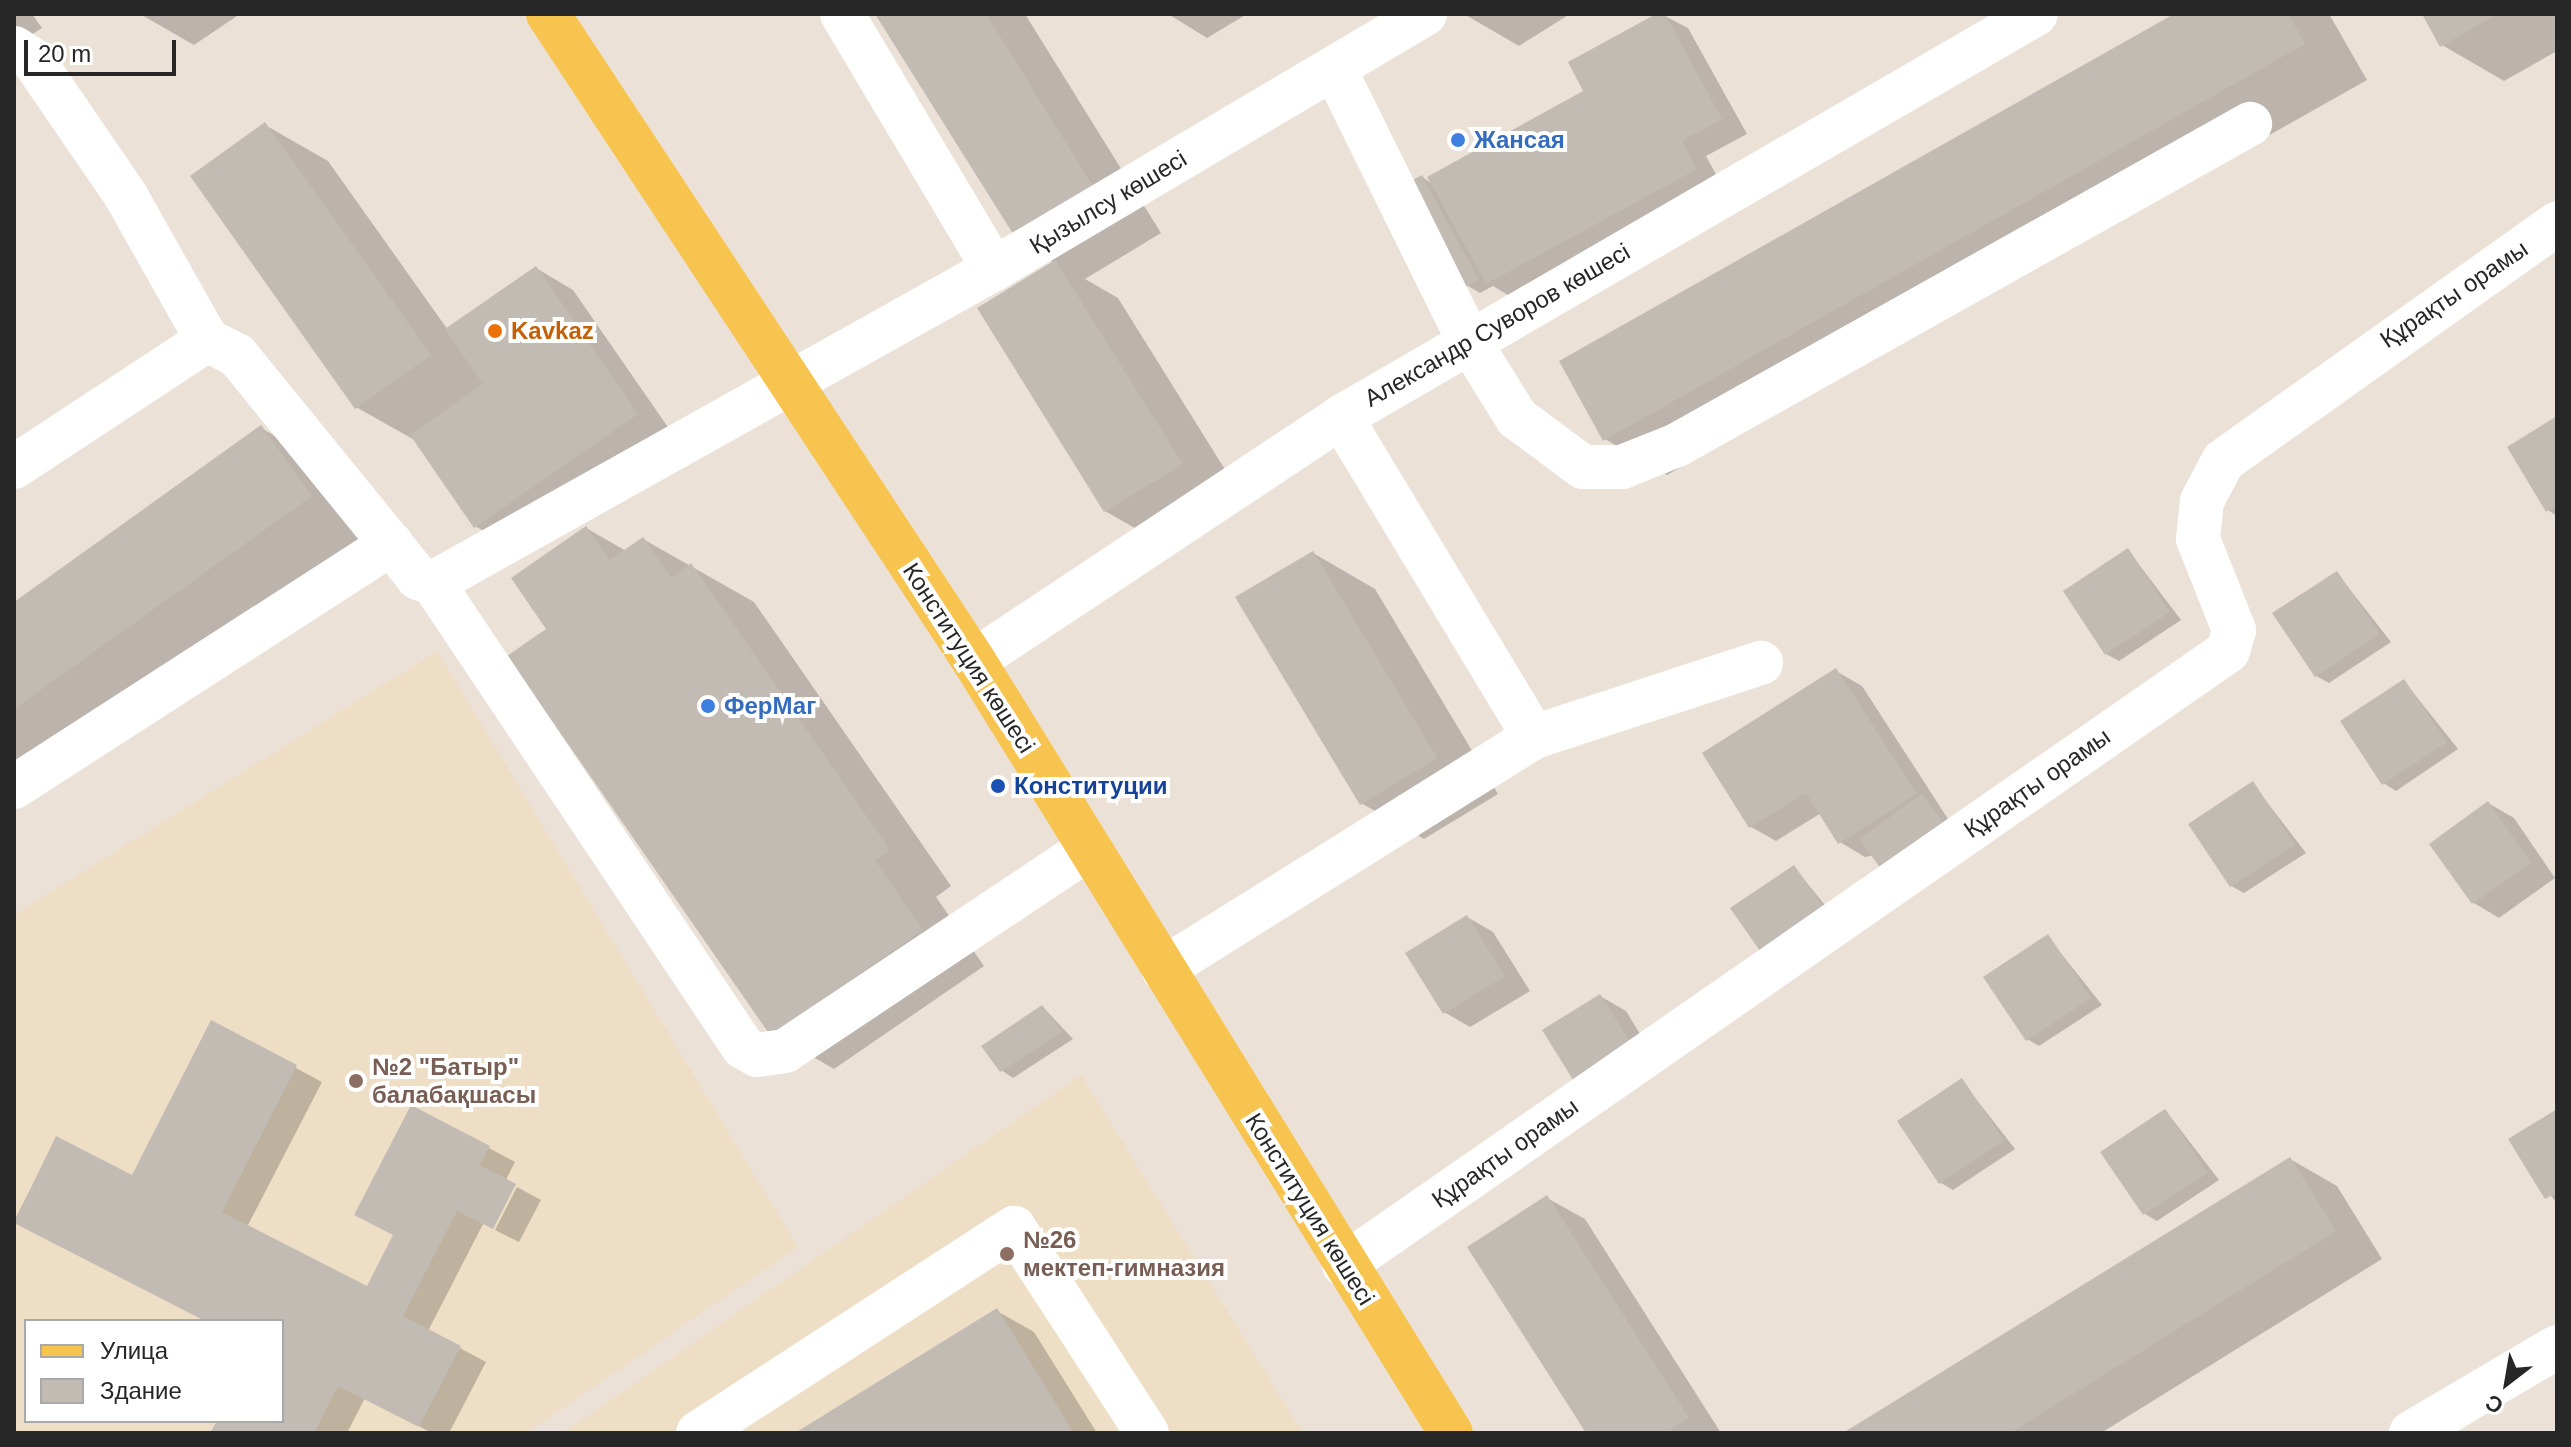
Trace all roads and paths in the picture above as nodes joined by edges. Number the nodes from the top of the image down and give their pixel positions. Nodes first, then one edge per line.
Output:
1 (548, 14) edge
2 (842, 14) edge
3 (1425, 14) edge
4 (2036, 14) edge
5 (14, 48) edge
6 (1334, 68) junction
7 (2250, 124) dead end
8 (2557, 224) edge
9 (994, 269) junction
10 (207, 340) junction
11 (1469, 341) junction
12 (786, 382) junction
13 (1341, 417) junction
14 (14, 467) edge
15 (391, 544) junction
16 (433, 583) junction
17 (974, 661) junction
18 (1761, 663) dead end
19 (1534, 737) junction
20 (14, 787) edge
21 (1089, 848) junction
22 (1163, 969) junction
23 (1344, 1265) junction
24 (2557, 1347) edge
25 (698, 1433) edge
26 (1147, 1433) edge
27 (1451, 1433) edge
28 (2411, 1433) edge

1 - 12 main road, Конституция көшесі
2 - 9 street
3 - 6 street, Қызылсу көшесі
4 - 11 street, Александр Суворов көшесі
5 - 10 street
6 - 9 street, Қызылсу көшесі
6 - 11 street
7 - 11 street
8 - 23 street, Құрақты орамы
9 - 12 street, Қызылсу көшесі
10 - 14 street
10 - 15 street
11 - 13 street, Александр Суворов көшесі
12 - 16 street, Қызылсу көшесі
12 - 17 main road, Конституция көшесі
13 - 17 street, Александр Суворов көшесі
13 - 19 street
15 - 16 street
15 - 20 street
16 - 21 street
17 - 21 main road, Конституция көшесі
18 - 19 street
19 - 22 street
21 - 22 main road, Конституция көшесі
22 - 23 main road, Конституция көшесі
23 - 27 main road, Конституция көшесі
24 - 28 street
25 - 26 street

